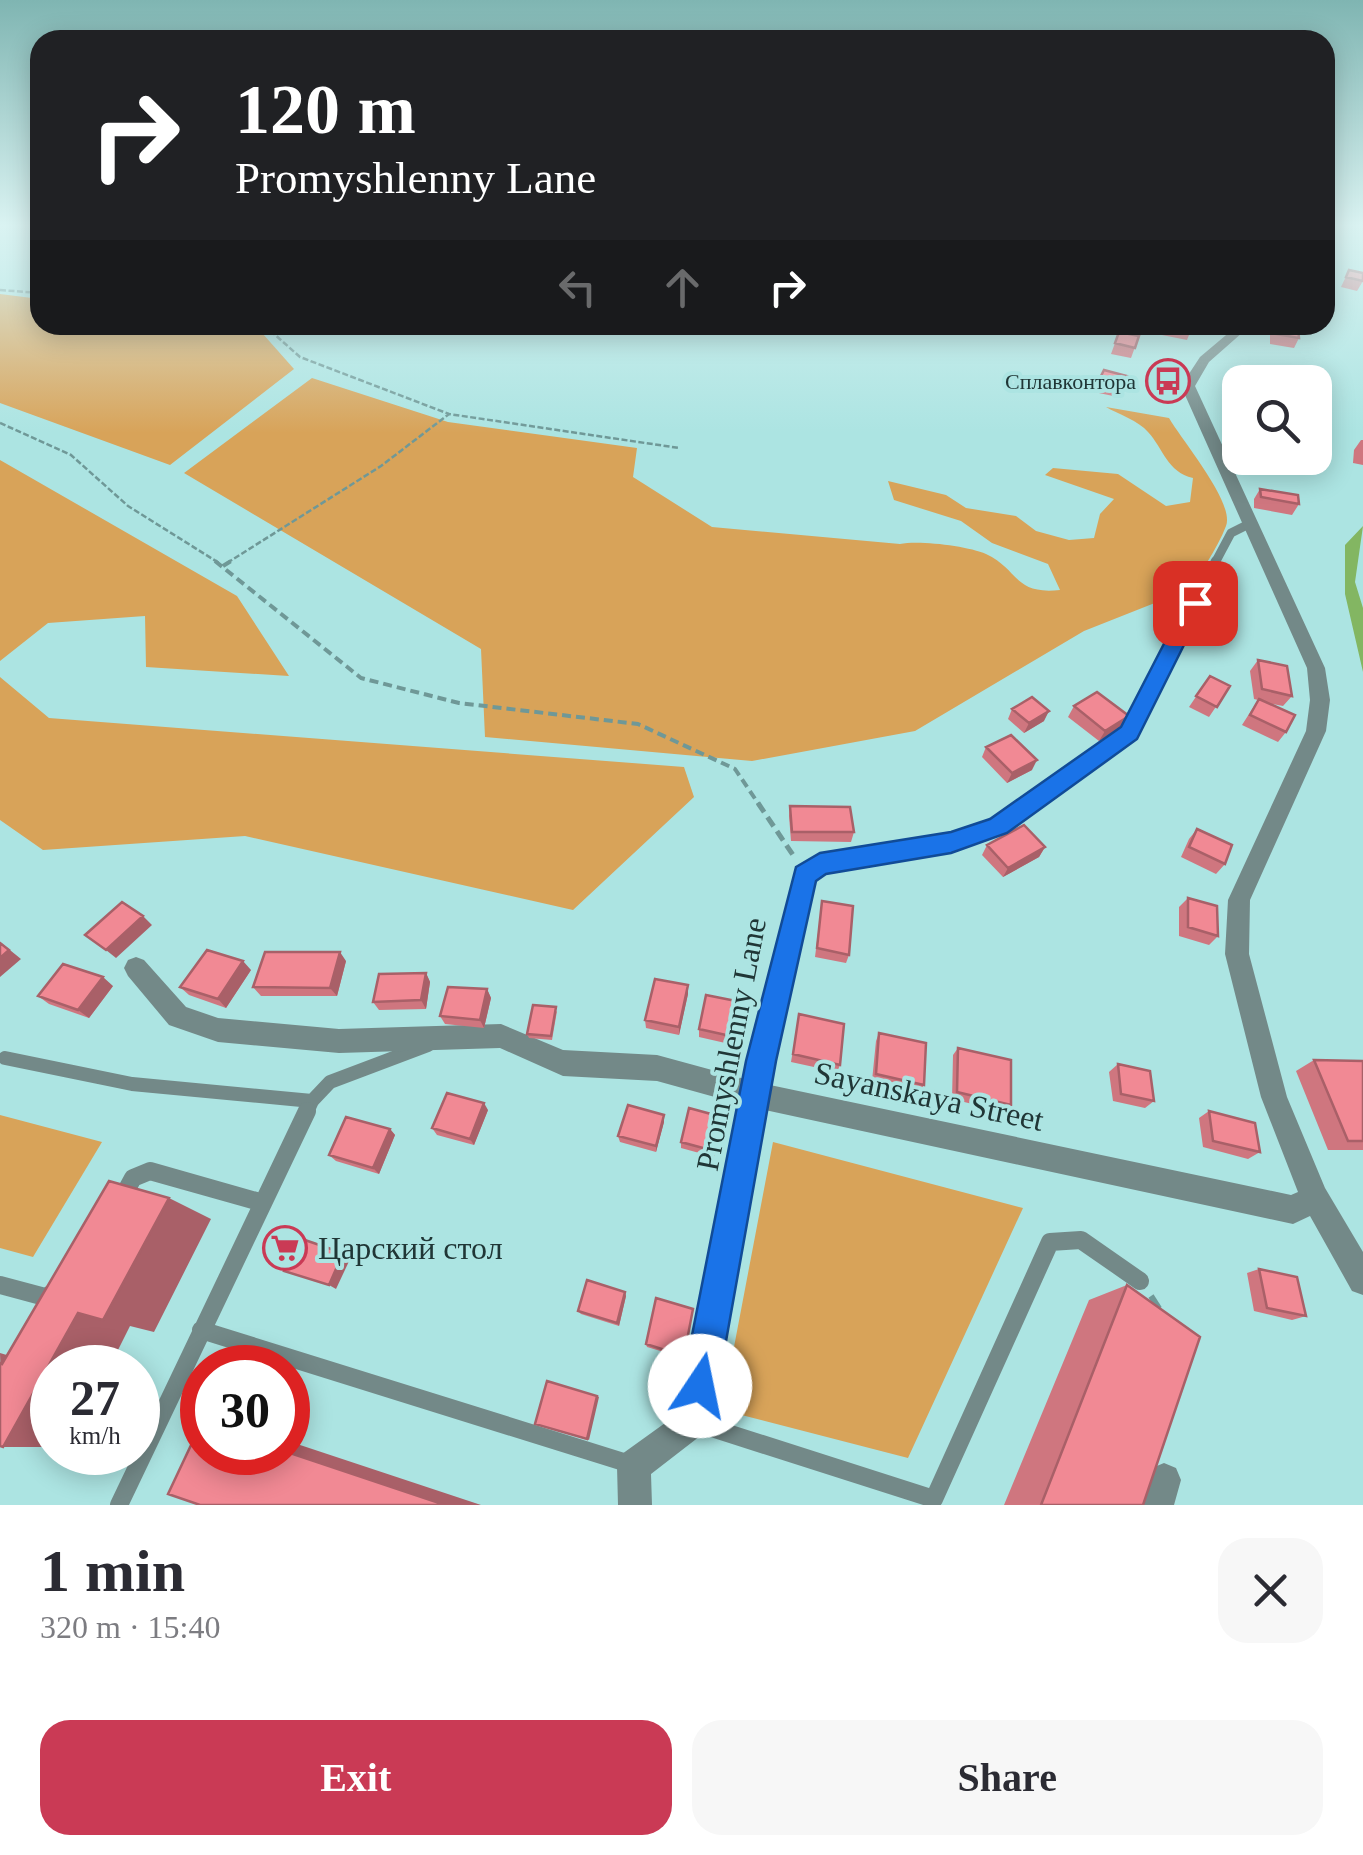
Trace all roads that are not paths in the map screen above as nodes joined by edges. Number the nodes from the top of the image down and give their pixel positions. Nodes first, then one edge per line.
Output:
1 (1234, 335) edge
2 (1250, 522) junction
3 (1130, 733) joint
4 (136, 968) dead end
5 (446, 1038) junction
6 (5, 1058) dead end
7 (756, 1094) junction
8 (312, 1102) junction
9 (1315, 1198) junction
10 (263, 1203) junction
11 (115, 1211) edge
12 (1363, 1280) edge
13 (1140, 1281) road end
14 (0, 1285) edge
15 (62, 1287) edge
16 (201, 1330) junction
17 (693, 1422) junction
18 (634, 1466) junction
19 (119, 1505) edge
20 (635, 1505) edge

1 - 2 street
2 - 3 lane
2 - 9 street
3 - 7 street, Promyshlenny Lane
4 - 5 street, Sayanskaya Street
5 - 7 street, Sayanskaya Street
5 - 8 lane
6 - 8 lane
7 - 9 street, Sayanskaya Street
7 - 17 street, Promyshlenny Lane
8 - 10 lane
9 - 12 street
10 - 11 lane
10 - 16 lane
13 - 17 lane
14 - 15 lane
16 - 18 lane
16 - 19 lane
17 - 18 street
18 - 20 street

